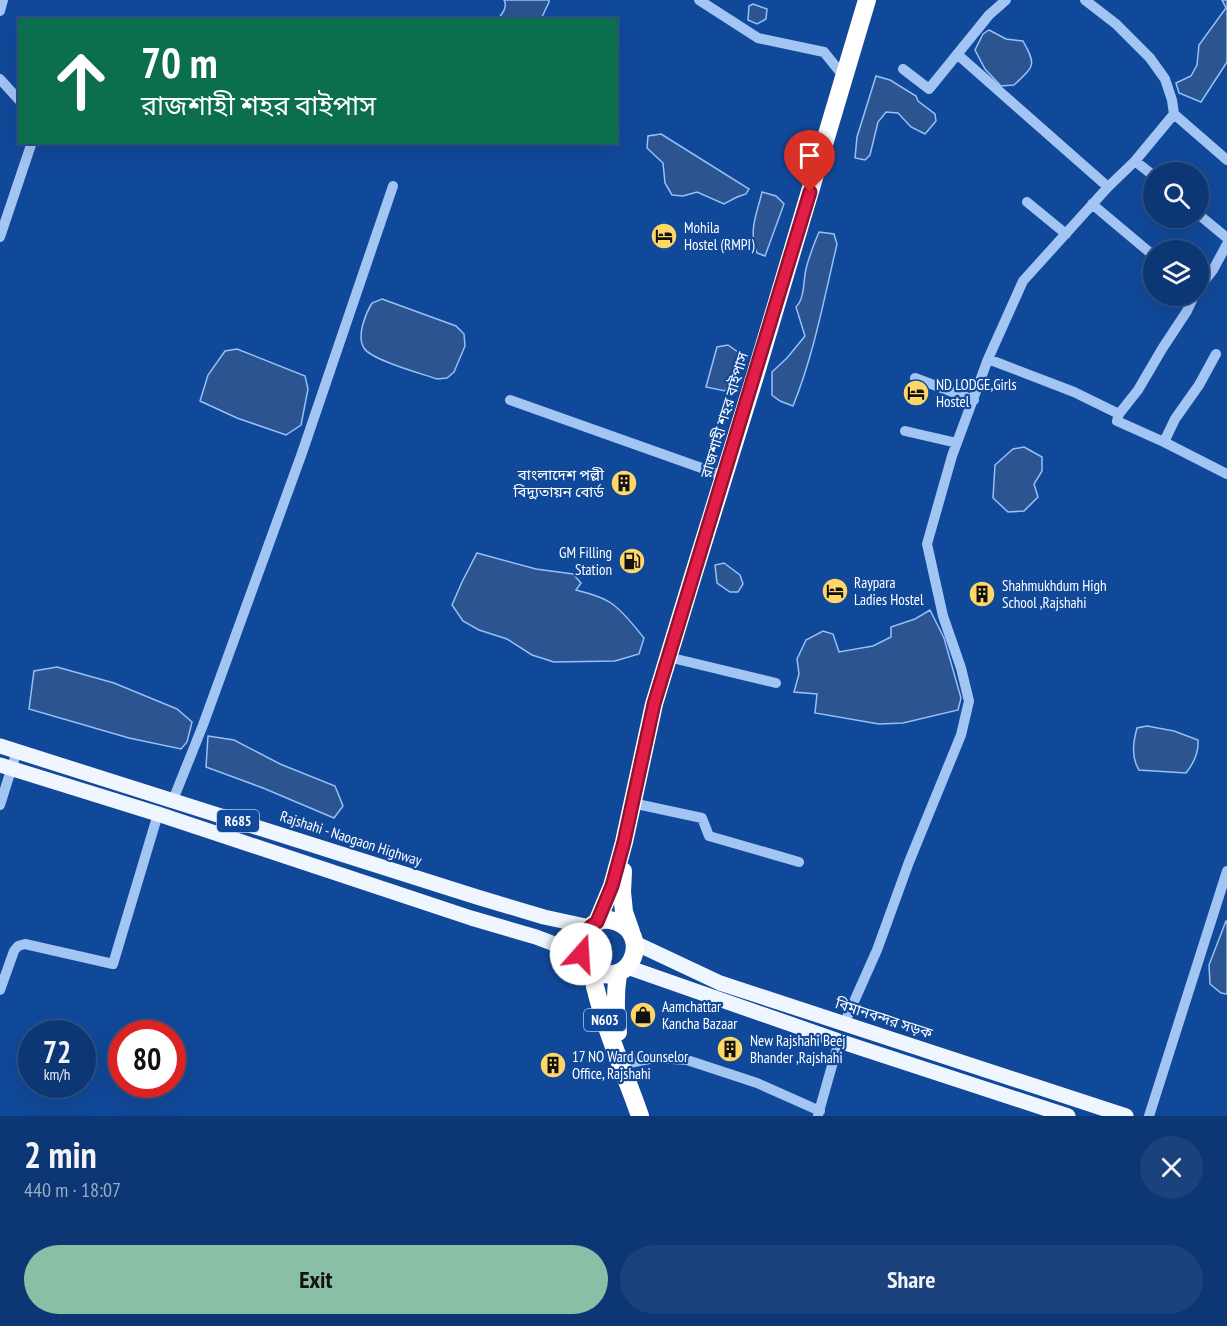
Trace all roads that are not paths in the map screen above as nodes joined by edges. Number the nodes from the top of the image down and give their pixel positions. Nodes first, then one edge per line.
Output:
1 (3, 0) edge
2 (699, 0) edge
3 (867, 0) edge
4 (1006, 0) edge
5 (1085, 0) edge
6 (0, 11) edge
7 (957, 54) junction
8 (903, 69) dead end
9 (845, 78) junction
10 (0, 79) edge
11 (18, 99) edge
12 (1174, 114) junction
13 (31, 144) edge
14 (1227, 160) edge
15 (1135, 161) junction
16 (1143, 167) edge
17 (393, 186) dead end
18 (1108, 187) junction
19 (1027, 202) dead end
20 (1092, 204) junction
21 (1209, 223) edge
22 (1066, 234) junction
23 (0, 237) edge
24 (1227, 238) edge
25 (1227, 244) edge
26 (1143, 247) edge
27 (1209, 275) edge
28 (1189, 306) edge
29 (1216, 354) dead end
30 (988, 359) junction
31 (915, 378) dead end
32 (510, 400) dead end
33 (974, 400) junction
34 (1119, 414) junction
35 (905, 431) dead end
36 (1164, 442) junction
37 (957, 443) junction
38 (1227, 474) edge
39 (724, 477) junction
40 (668, 657) junction
41 (776, 683) dead end
42 (0, 746) edge
43 (17, 751) junction
44 (6, 766) edge
45 (173, 801) junction
46 (632, 804) junction
47 (0, 805) edge
48 (158, 814) junction
49 (624, 842) junction
50 (799, 862) dead end
51 (1227, 870) edge
52 (593, 925) junction
53 (633, 937) junction
54 (581, 954) junction
55 (592, 970) junction
56 (623, 970) junction
57 (0, 990) edge
58 (844, 1024) junction
59 (839, 1041) junction
60 (623, 1067) junction
61 (819, 1114) edge
62 (640, 1116) edge
63 (1068, 1116) edge
64 (1126, 1116) edge
65 (1149, 1116) edge

1 - 6 street
2 - 9 street
3 - 9 highway, রাজশাহী শহর বাইপাস
4 - 7 street
5 - 12 street
7 - 8 street
7 - 18 street
9 - 39 highway, রাজশাহী শহর বাইপাস
10 - 11 street
12 - 14 street
12 - 15 street
13 - 23 street
15 - 16 street
15 - 18 street
17 - 45 street
18 - 20 street
19 - 22 street
20 - 22 street
20 - 26 street
21 - 24 street
22 - 30 street
25 - 27 street
28 - 34 street
29 - 36 street
30 - 33 street
30 - 34 street
31 - 33 street
32 - 39 street
33 - 37 street
34 - 36 street
35 - 37 street
36 - 38 street
37 - 58 street
39 - 40 highway, রাজশাহী শহর বাইপাস
40 - 41 street
40 - 46 highway, রাজশাহী শহর বাইপাস
42 - 43 main road, Rajshahi - Naogaon Highway / R685
43 - 44 street
43 - 45 main road, Rajshahi - Naogaon Highway / R685
44 - 47 street
44 - 48 main road, R685
45 - 52 main road, Rajshahi - Naogaon Highway / R685
46 - 49 highway, রাজশাহী শহর বাইপাস
46 - 50 street
48 - 54 main road, R685
48 - 57 street
49 - 52 highway
49 - 53 highway
51 - 65 street
52 - 53 highway
52 - 54 highway
53 - 56 highway, N603
53 - 58 main road, বিমানবন্দর সড়ক
54 - 55 highway, N603
55 - 56 highway
55 - 60 highway, N603
56 - 59 main road
56 - 60 highway, N603
58 - 64 main road, বিমানবন্দর সড়ক
59 - 61 street
59 - 63 main road
60 - 61 street
60 - 62 highway, N603

